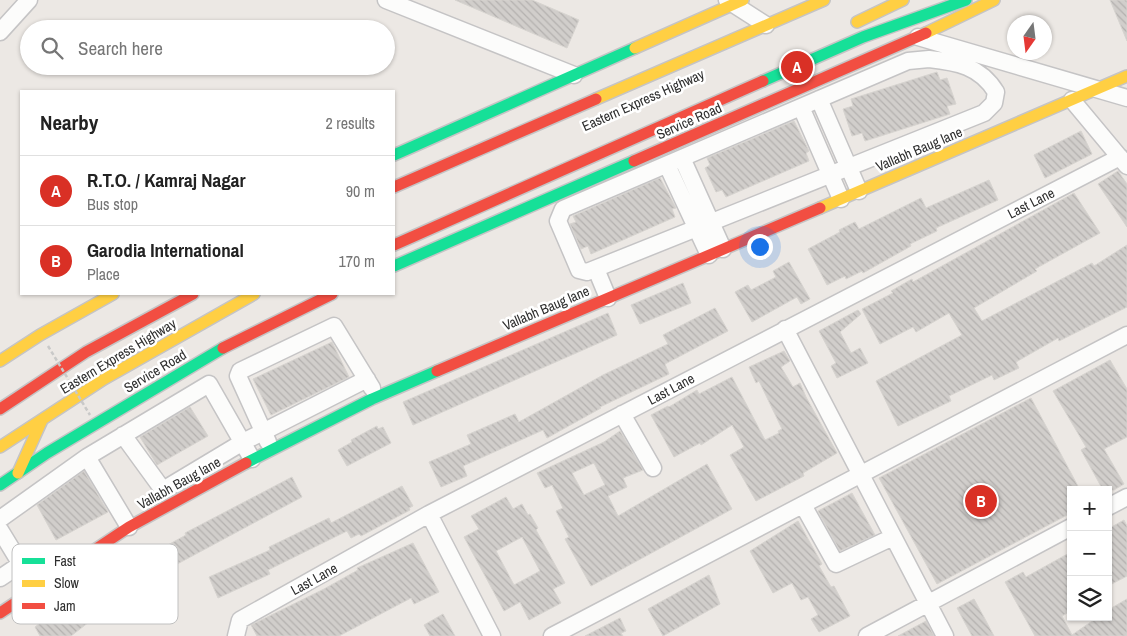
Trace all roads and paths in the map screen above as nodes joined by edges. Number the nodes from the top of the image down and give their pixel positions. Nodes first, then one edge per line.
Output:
1 (29, 0) edge
2 (386, 0) edge
3 (824, 0) edge
4 (902, 0) edge
5 (916, 0) edge
6 (966, 0) edge
7 (994, 0) edge
8 (735, 1) edge
9 (882, 10) junction
10 (766, 25) junction
11 (847, 26) dead end
12 (0, 32) edge
13 (918, 37) junction
14 (574, 76) junction
15 (1127, 76) edge
16 (1099, 88) junction
17 (1127, 98) edge
18 (819, 99) junction
19 (1072, 100) junction
20 (801, 107) junction
21 (958, 123) junction
22 (967, 145) junction
23 (395, 155) edge
24 (1123, 161) edge
25 (674, 162) junction
26 (848, 166) junction
27 (831, 173) junction
28 (395, 187) edge
29 (859, 191) junction
30 (841, 199) junction
31 (703, 225) junction
32 (395, 245) edge
33 (716, 252) junction
34 (395, 266) edge
35 (596, 269) junction
36 (111, 295) edge
37 (191, 295) edge
38 (330, 295) edge
39 (250, 296) edge
40 (608, 298) junction
41 (785, 329) junction
42 (1127, 336) edge
43 (48, 346) dead end
44 (0, 361) edge
45 (367, 379) junction
46 (377, 396) junction
47 (0, 409) edge
48 (622, 414) junction
49 (90, 415) dead end
50 (42, 420) junction
51 (264, 433) junction
52 (123, 435) junction
53 (243, 442) junction
54 (0, 448) edge
55 (272, 448) junction
56 (87, 457) junction
57 (252, 459) junction
58 (652, 468) dead end
59 (18, 472) junction
60 (861, 475) junction
61 (0, 485) edge
62 (1127, 497) edge
63 (803, 505) junction
64 (1112, 505) edge
65 (429, 514) junction
66 (0, 519) edge
67 (129, 527) junction
68 (1067, 529) edge
69 (0, 530) edge
70 (893, 537) junction
71 (104, 544) edge
72 (12, 549) edge
73 (12, 570) edge
74 (0, 578) edge
75 (928, 603) junction
76 (12, 605) edge
77 (0, 613) edge
78 (236, 636) edge
79 (492, 636) edge
80 (552, 636) edge
81 (867, 636) edge
82 (945, 636) edge

1 - 12 street
2 - 14 street
3 - 10 main road, Eastern Express Highway
4 - 9 main road
5 - 9 main road
6 - 32 main road
7 - 13 main road, Service Road
8 - 10 street
8 - 14 main road
9 - 11 main road
10 - 28 main road, Eastern Express Highway
13 - 16 street
13 - 34 main road, Service Road
14 - 23 main road
15 - 16 main road, Vallabh Baug lane
16 - 17 street
16 - 19 main road, Vallabh Baug lane
18 - 20 street
18 - 21 street
18 - 26 street
19 - 22 main road, Vallabh Baug lane
19 - 24 street
20 - 25 street
20 - 27 street
21 - 22 street
21 - 26 street
22 - 29 main road, Vallabh Baug lane
24 - 41 street, Last Lane
25 - 31 street
25 - 35 street
26 - 27 street
26 - 29 street
27 - 30 street
27 - 31 street
29 - 30 main road, Vallabh Baug lane
30 - 33 main road, Vallabh Baug lane
31 - 33 street
31 - 35 street
33 - 40 main road, Vallabh Baug lane
35 - 40 street
36 - 44 main road
37 - 47 main road, Eastern Express Highway
38 - 59 main road, Service Road
39 - 50 main road, Eastern Express Highway
40 - 46 main road, Vallabh Baug lane
41 - 48 street, Last Lane
41 - 60 street
42 - 60 street
43 - 49 path, bridge
45 - 46 street
45 - 51 street
45 - 51 street
46 - 55 main road, Vallabh Baug lane
48 - 58 street
48 - 65 street, Last Lane
50 - 54 main road, Eastern Express Highway
50 - 59 main road
51 - 53 street
51 - 55 street
52 - 53 street
52 - 53 street
52 - 56 street
53 - 57 street
55 - 57 main road, Vallabh Baug lane
56 - 66 street
56 - 67 street
57 - 67 main road, Vallabh Baug lane
59 - 61 main road, Service Road
60 - 63 street
60 - 70 street
62 - 64 street
63 - 70 street
63 - 80 street
65 - 78 street, Last Lane
65 - 79 street
67 - 71 main road, Vallabh Baug lane
68 - 75 street
69 - 72 street
70 - 75 street
73 - 74 street
75 - 81 street
75 - 82 street
76 - 77 main road, Vallabh Baug lane

